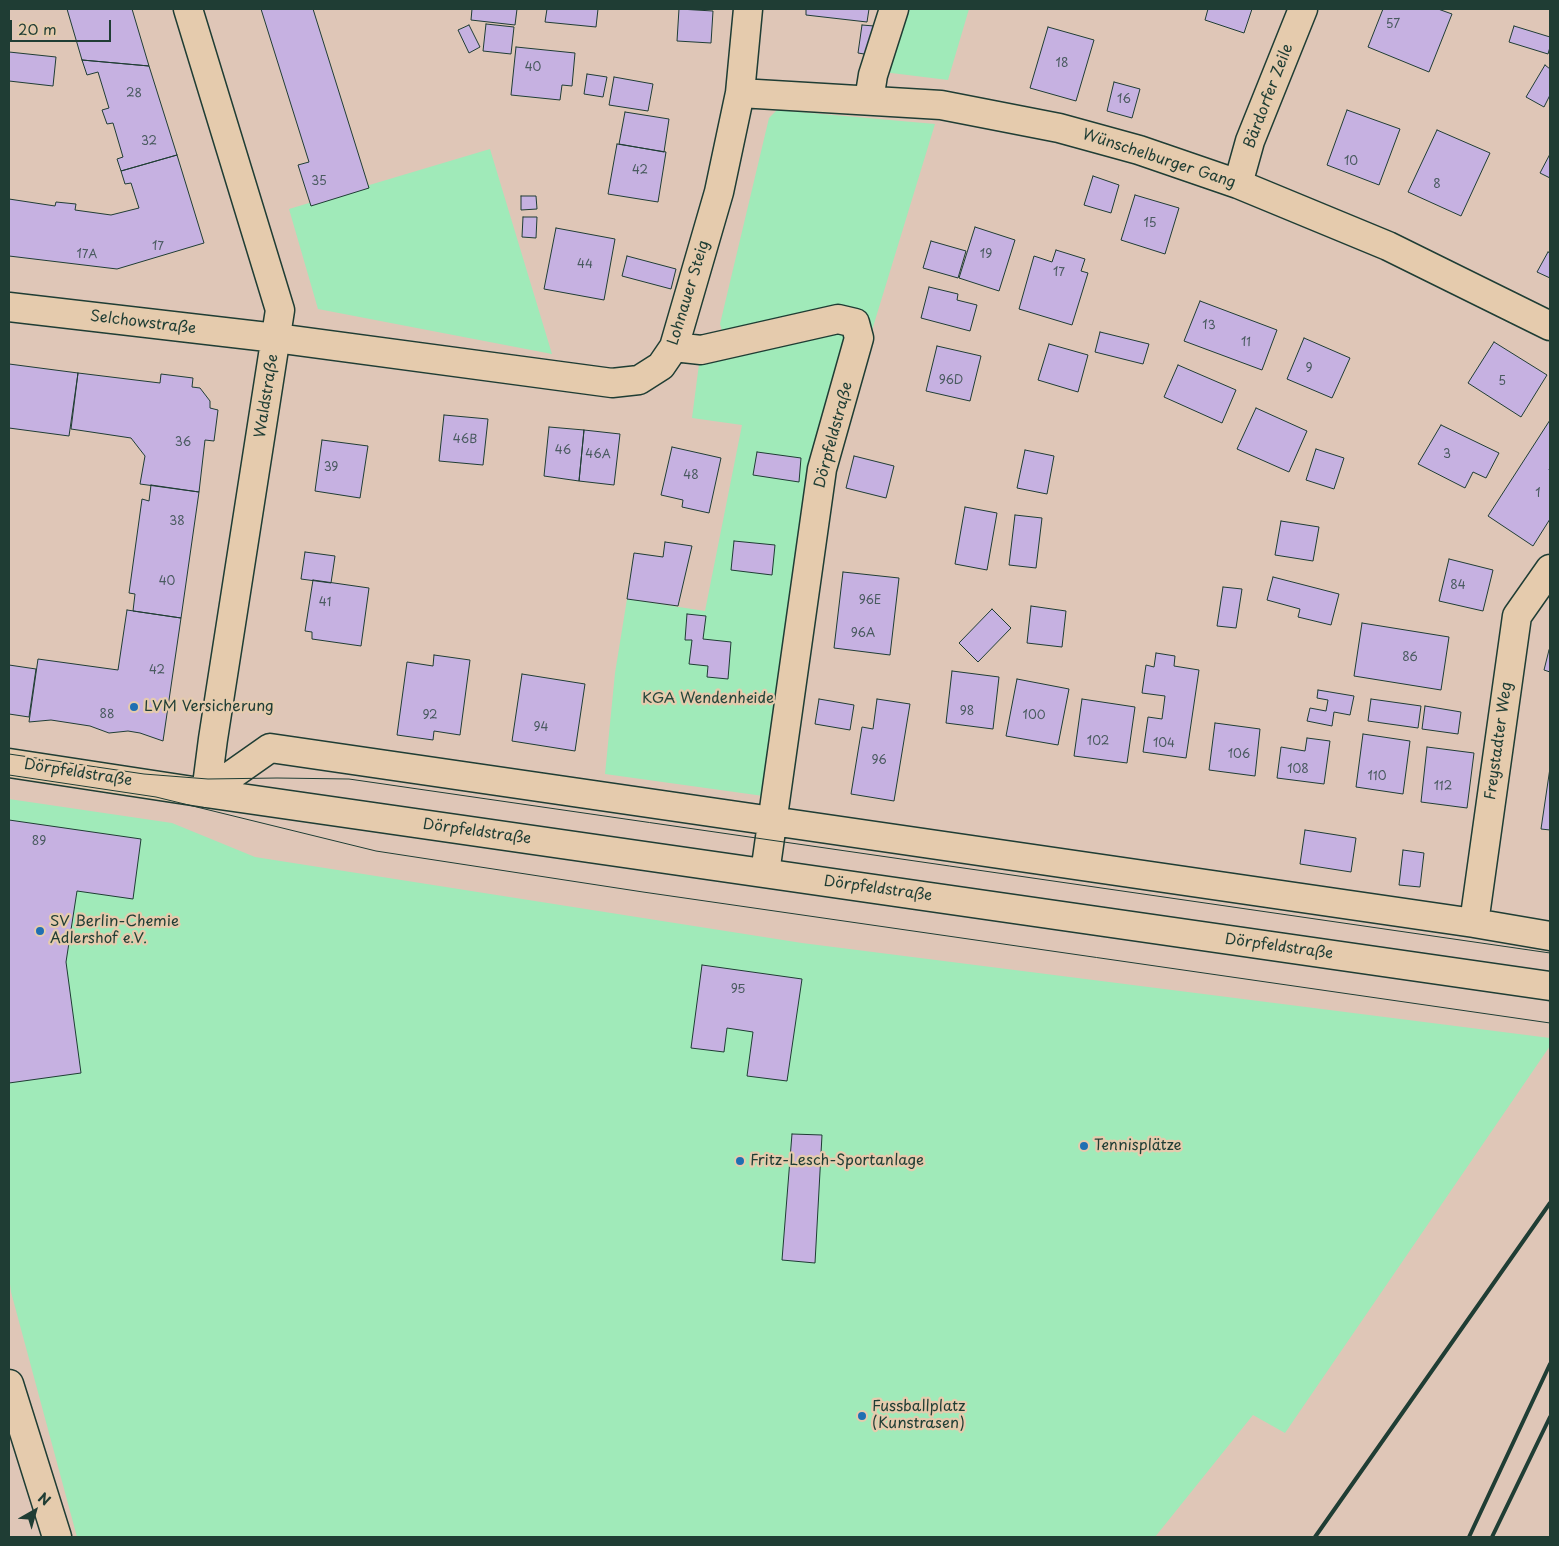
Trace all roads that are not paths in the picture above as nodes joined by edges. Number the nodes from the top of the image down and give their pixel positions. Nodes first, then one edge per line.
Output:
1 (188, 9) edge
2 (748, 9) edge
3 (894, 9) edge
4 (1303, 9) edge
5 (740, 92) junction
6 (869, 100) junction
7 (1238, 184) junction
8 (9, 306) edge
9 (1550, 326) edge
10 (276, 338) junction
11 (674, 347) junction
12 (1550, 569) edge
13 (9, 763) edge
14 (206, 793) junction
15 (771, 822) junction
16 (765, 873) junction
17 (1474, 923) junction
18 (1550, 936) edge
19 (1550, 986) edge
20 (9, 1384) edge
21 (57, 1537) edge

1 - 10 street, Waldstraße
2 - 5 street, Lohnauer Steig
3 - 6 street
4 - 7 street, Bärdorfer Zeile
5 - 6 street, Wünschelburger Gang
5 - 11 street, Lohnauer Steig
6 - 7 street, Wünschelburger Gang
7 - 9 street, Wünschelburger Gang
8 - 10 street, Selchowstraße
10 - 11 street, Lohnauer Steig
10 - 14 street, Waldstraße
11 - 15 street, Dörpfeldstraße
12 - 17 street, Freystadter Weg
13 - 14 street, Dörpfeldstraße
14 - 15 street
14 - 16 street, Dörpfeldstraße
15 - 16 street
15 - 17 street
16 - 19 street, Dörpfeldstraße
17 - 18 street
20 - 21 street

